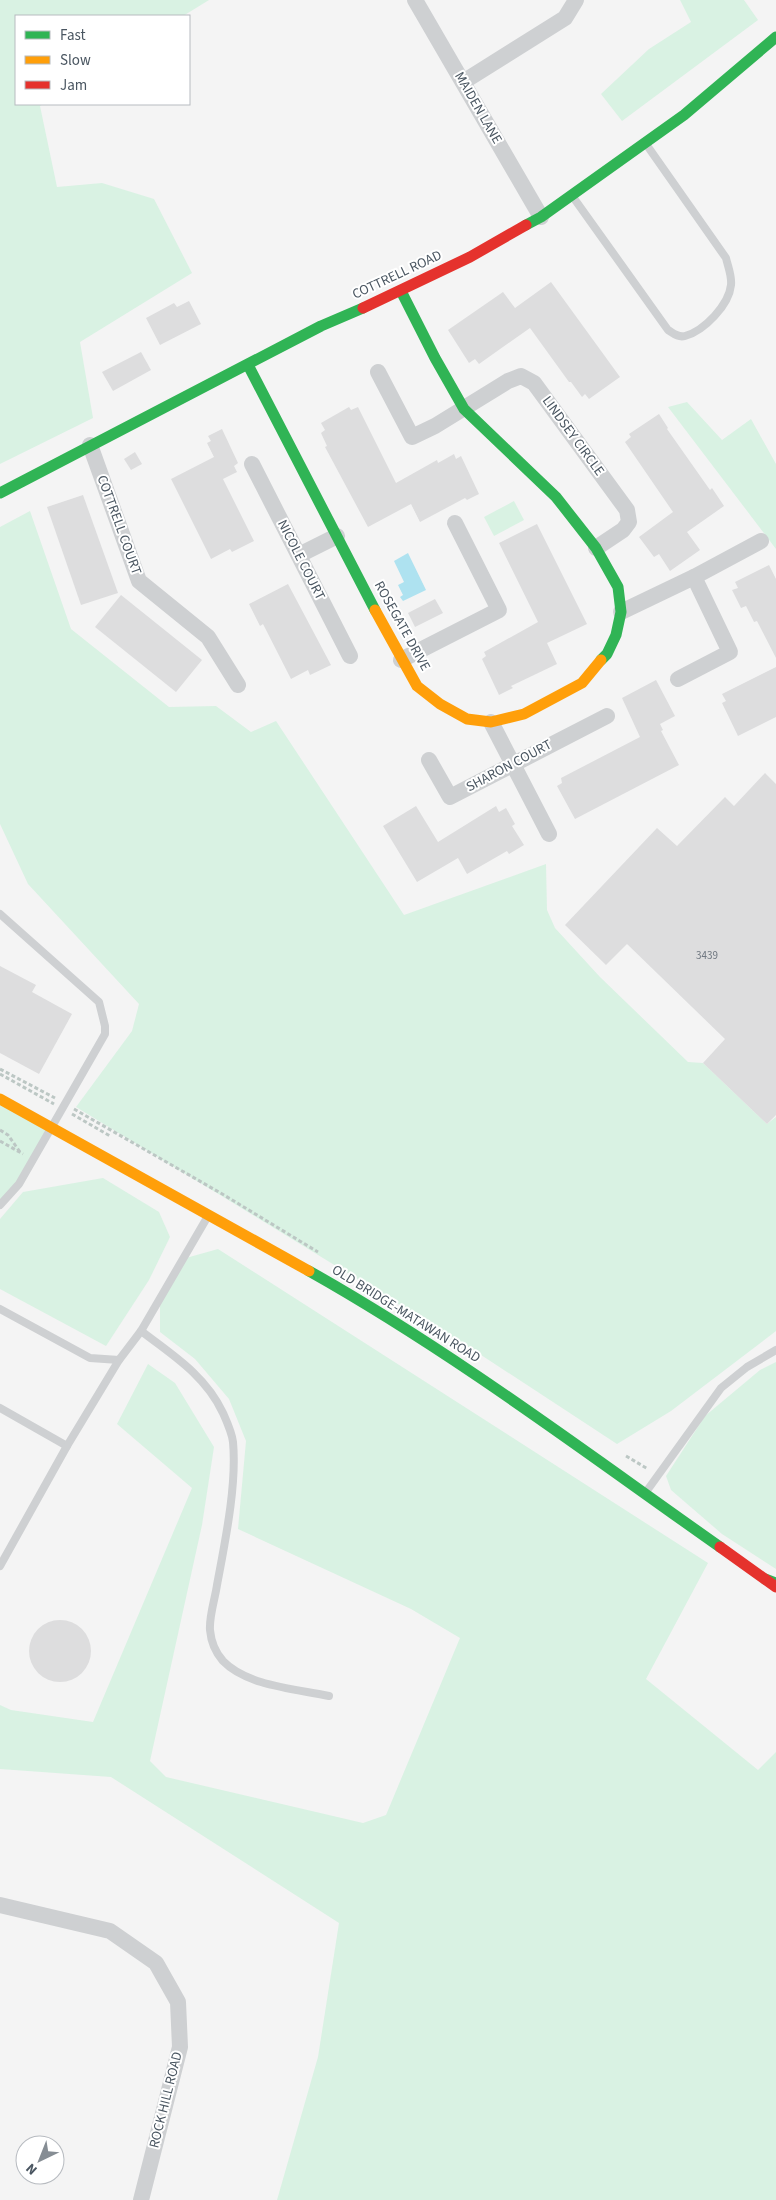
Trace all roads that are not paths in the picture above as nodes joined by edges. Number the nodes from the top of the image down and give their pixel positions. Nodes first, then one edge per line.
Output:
1 (415, 0) edge
2 (576, 0) edge
3 (776, 37) edge
4 (463, 82) junction
5 (646, 143) junction
6 (572, 195) junction
7 (541, 217) junction
8 (401, 291) junction
9 (248, 365) junction
10 (378, 372) dead end
11 (464, 409) junction
12 (90, 446) junction
13 (252, 464) dead end
14 (0, 493) edge
15 (455, 523) dead end
16 (337, 536) junction
17 (761, 541) dead end
18 (596, 548) junction
19 (299, 555) junction
20 (694, 576) junction
21 (621, 612) junction
22 (350, 656) dead end
23 (401, 660) junction
24 (678, 679) dead end
25 (238, 686) dead end
26 (607, 716) dead end
27 (491, 722) junction
28 (429, 760) dead end
29 (513, 763) junction
30 (549, 834) dead end
31 (0, 914) edge
32 (0, 1099) edge
33 (50, 1127) junction
34 (0, 1205) edge
35 (209, 1214) junction
36 (0, 1309) edge
37 (141, 1331) junction
38 (776, 1350) edge
39 (119, 1360) junction
40 (0, 1408) edge
41 (68, 1446) junction
42 (644, 1493) junction
43 (0, 1566) edge
44 (776, 1585) edge
45 (329, 1696) dead end
46 (0, 1905) edge
47 (141, 2200) edge

1 - 4 street, MAIDEN LANE
2 - 4 street
3 - 5 main road, COTTRELL ROAD
4 - 7 street, MAIDEN LANE
5 - 6 main road, COTTRELL ROAD
5 - 6 lane
6 - 7 main road, COTTRELL ROAD
7 - 8 main road, COTTRELL ROAD
8 - 9 main road, COTTRELL ROAD
8 - 11 main road, ROSEGATE DRIVE
9 - 12 main road, COTTRELL ROAD
9 - 16 main road, ROSEGATE DRIVE
10 - 11 street
11 - 18 main road, ROSEGATE DRIVE
11 - 18 street, LINDSEY CIRCLE
12 - 14 main road, COTTRELL ROAD
12 - 25 street, COTTRELL COURT
13 - 19 street, NICOLE COURT
15 - 23 street
16 - 19 street
16 - 23 main road, ROSEGATE DRIVE
17 - 20 street
18 - 21 main road, ROSEGATE DRIVE
19 - 22 street, NICOLE COURT
20 - 21 street
20 - 24 street
21 - 27 main road, ROSEGATE DRIVE
23 - 27 main road, ROSEGATE DRIVE
26 - 29 street, SHARON COURT
27 - 29 street
28 - 29 street, SHARON COURT
29 - 30 street
31 - 33 lane
32 - 33 main road, OLD BRIDGE-MATAWAN ROAD
33 - 34 lane
33 - 35 main road, OLD BRIDGE-MATAWAN ROAD
35 - 37 lane
35 - 42 main road, OLD BRIDGE-MATAWAN ROAD
36 - 39 lane
37 - 39 lane
37 - 45 lane
38 - 42 lane
39 - 41 lane
40 - 41 lane
41 - 43 lane
42 - 44 main road, OLD BRIDGE-MATAWAN ROAD
46 - 47 street, ROCK HILL ROAD

